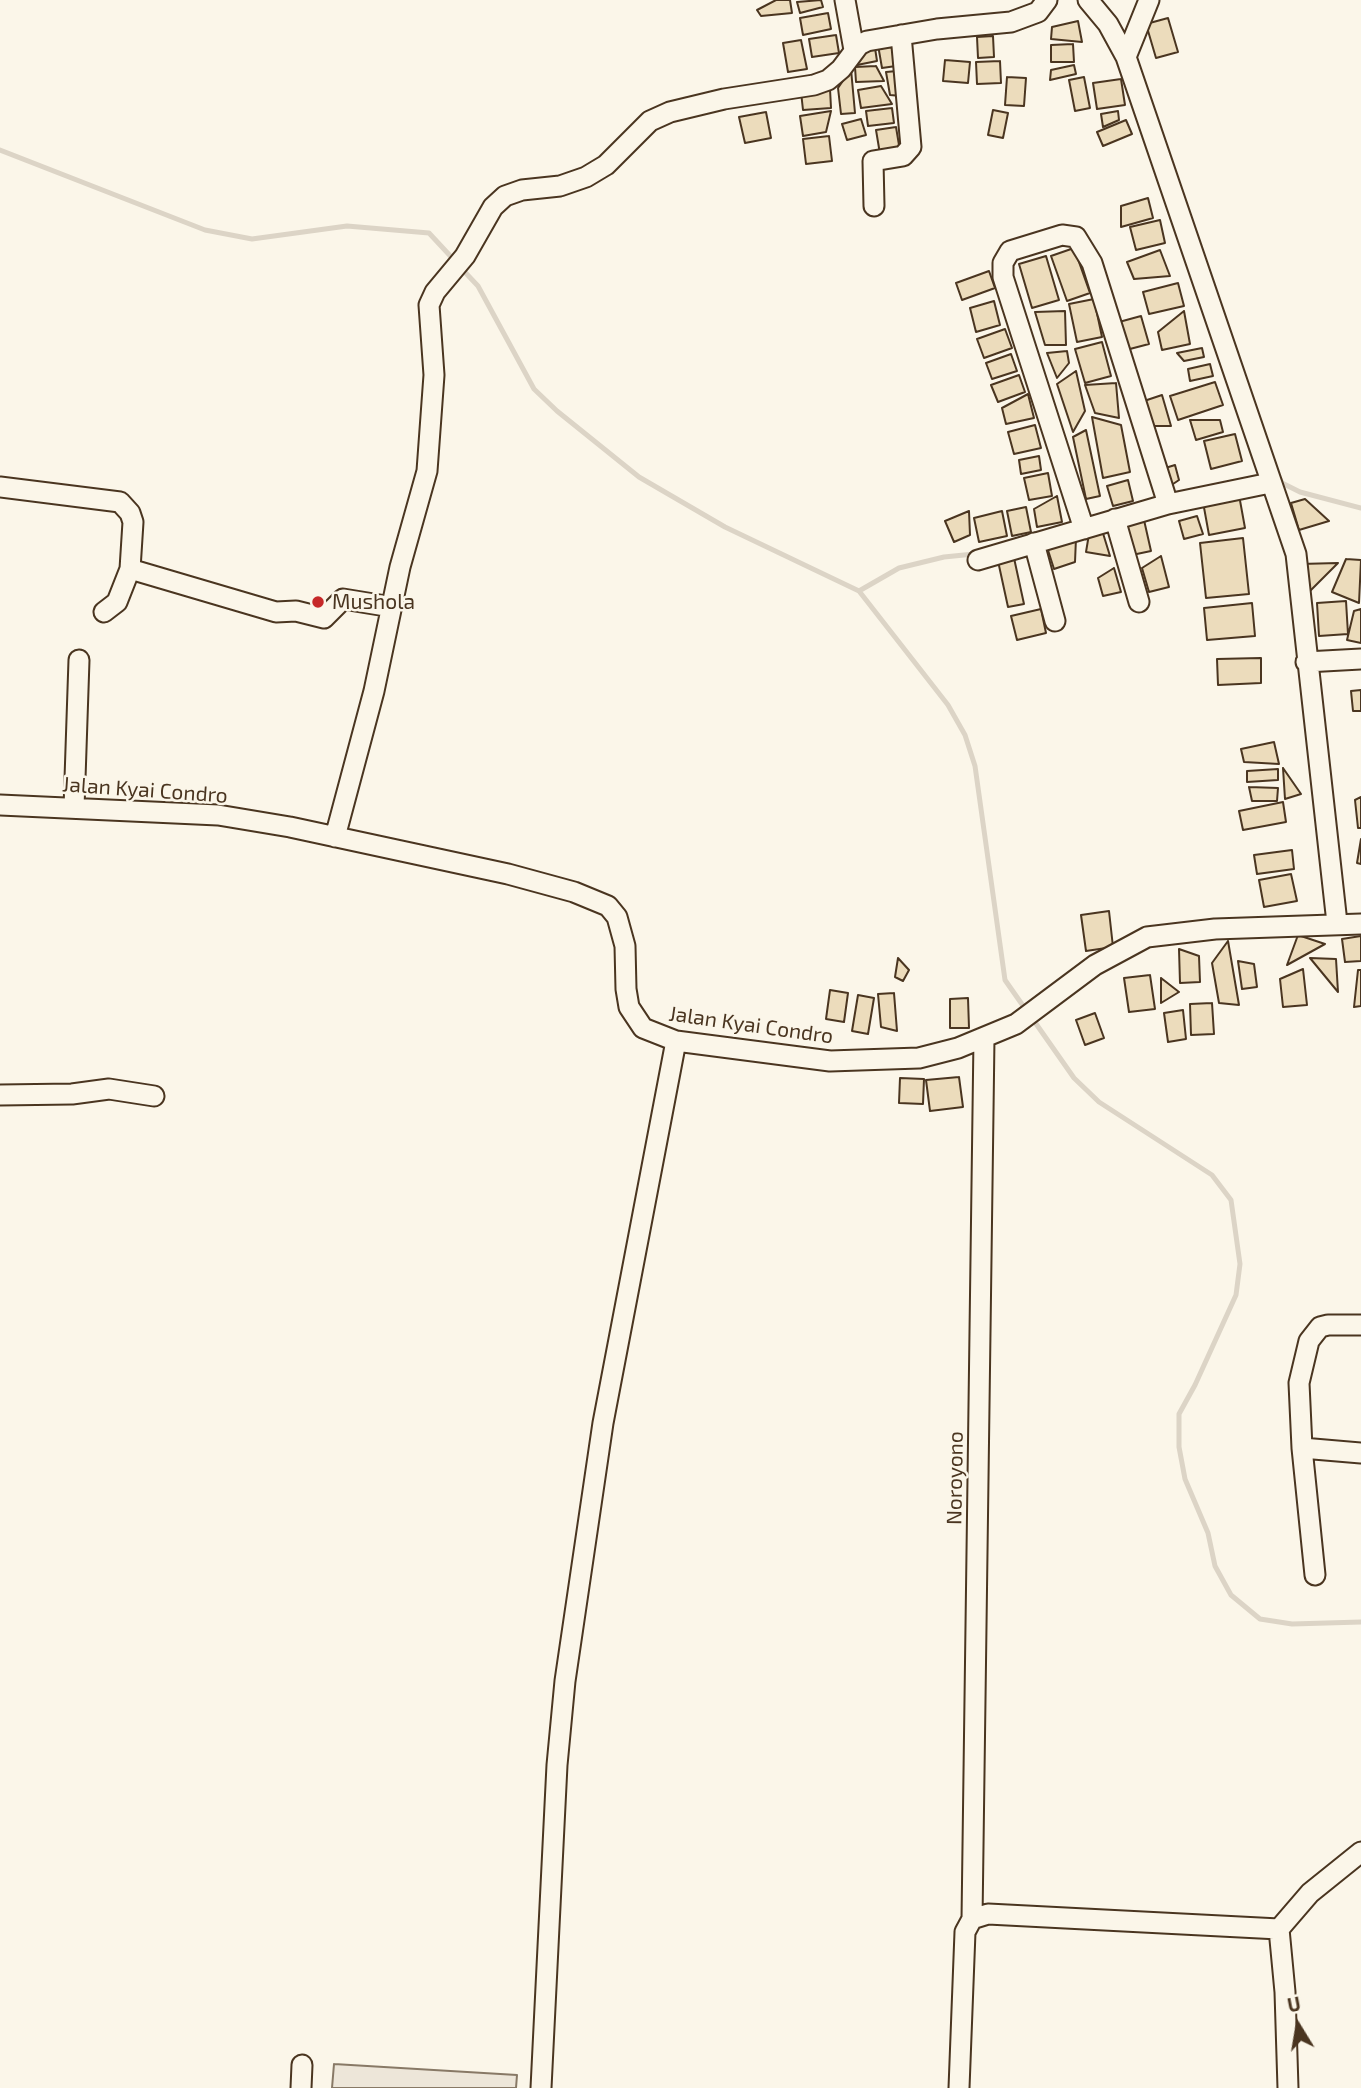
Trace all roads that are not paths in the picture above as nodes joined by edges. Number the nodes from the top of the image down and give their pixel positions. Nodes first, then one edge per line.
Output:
1 (845, 0) edge
2 (1047, 0) edge
3 (1088, 0) edge
4 (1149, 0) edge
5 (901, 35) junction
6 (854, 51) junction
7 (1126, 57) junction
8 (874, 206) dead end
9 (1268, 478) junction
10 (0, 487) edge
11 (1166, 497) junction
12 (1115, 519) junction
13 (1083, 523) junction
14 (1034, 543) junction
15 (978, 560) dead end
16 (130, 569) junction
17 (1139, 602) dead end
18 (392, 607) junction
19 (104, 612) dead end
20 (1055, 621) dead end
21 (1361, 659) edge
22 (79, 660) dead end
23 (1306, 662) junction
24 (0, 805) edge
25 (74, 808) junction
26 (335, 837) junction
27 (1337, 923) junction
28 (1361, 924) edge
29 (984, 1038) junction
30 (676, 1041) junction
31 (0, 1095) edge
32 (154, 1096) dead end
33 (1361, 1325) edge
34 (1302, 1448) junction
35 (1361, 1453) edge
36 (1315, 1575) dead end
37 (1361, 1852) edge
38 (972, 1919) junction
39 (1279, 1929) junction
40 (302, 2064) dead end
41 (301, 2088) edge
42 (541, 2088) edge
43 (959, 2088) edge
44 (1288, 2088) edge

1 - 6 street
2 - 5 street
3 - 7 street
4 - 7 street
5 - 6 street
5 - 8 street
6 - 18 street
7 - 9 street
9 - 11 street
9 - 23 street
10 - 16 street
11 - 12 street
11 - 13 street
12 - 13 street
12 - 17 street
13 - 14 street
14 - 15 street
14 - 20 street
16 - 18 street
16 - 19 street
18 - 26 street
21 - 23 street
22 - 25 street
23 - 27 street
24 - 25 street, Jalan Kyai Condro
25 - 26 street, Jalan Kyai Condro
26 - 30 street, Jalan Kyai Condro
27 - 28 street, Jalan Kyai Condro
27 - 29 street, Jalan Kyai Condro
29 - 30 street, Jalan Kyai Condro
29 - 38 street, Noroyono
30 - 42 street
31 - 32 street
33 - 34 street
34 - 35 street
34 - 36 street
37 - 39 street
38 - 39 street
38 - 43 street, Noroyono
39 - 44 street
40 - 41 street

